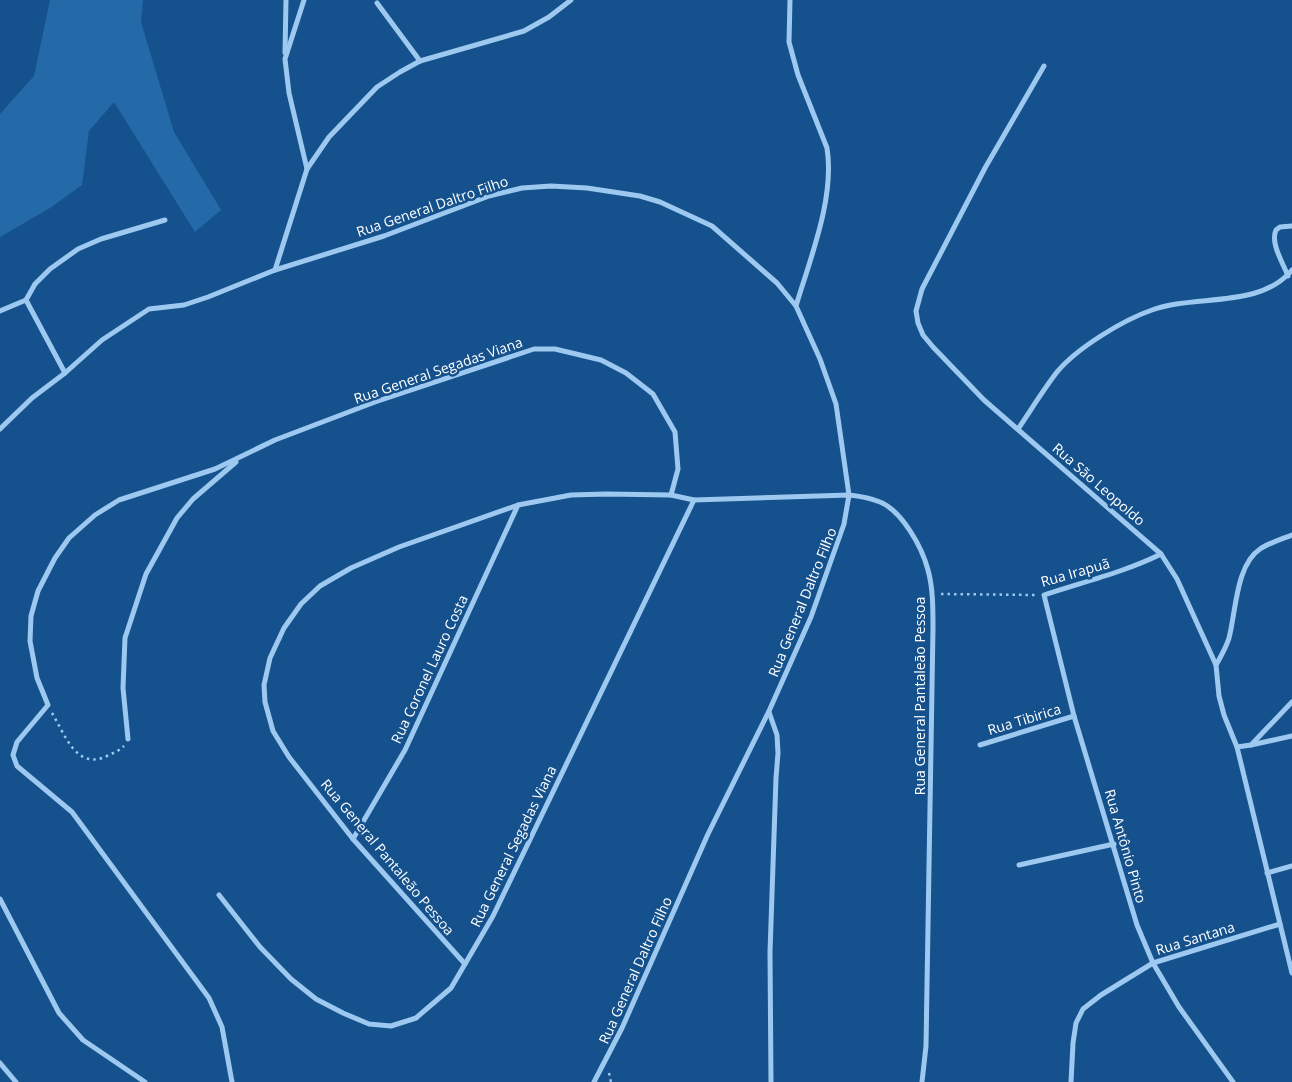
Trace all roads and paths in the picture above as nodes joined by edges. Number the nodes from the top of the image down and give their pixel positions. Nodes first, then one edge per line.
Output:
1 (286, 0) edge
2 (304, 0) edge
3 (570, 0) edge
4 (790, 0) edge
5 (377, 2) dead end
6 (285, 59) junction
7 (420, 62) junction
8 (1044, 66) dead end
9 (307, 169) junction
10 (165, 220) dead end
11 (1292, 226) edge
12 (274, 270) junction
13 (1292, 270) edge
14 (1288, 276) junction
15 (26, 300) junction
16 (796, 306) junction
17 (0, 311) edge
18 (65, 373) junction
19 (0, 429) edge
20 (1018, 429) junction
21 (240, 458) junction
22 (849, 494) junction
23 (671, 495) junction
24 (694, 500) junction
25 (518, 505) junction
26 (1292, 535) edge
27 (1161, 554) junction
28 (932, 594) junction
29 (1044, 594) junction
30 (1216, 665) junction
31 (1292, 702) edge
32 (48, 706) junction
33 (769, 711) junction
34 (1074, 716) junction
35 (1292, 736) edge
36 (128, 739) joint
37 (980, 745) dead end
38 (1251, 746) junction
39 (1237, 747) junction
40 (353, 839) junction
41 (1114, 844) junction
42 (1019, 866) dead end
43 (1292, 866) edge
44 (1267, 873) junction
45 (219, 895) dead end
46 (0, 899) edge
47 (1280, 924) junction
48 (1153, 963) junction
49 (465, 964) junction
50 (1292, 973) edge
51 (0, 1063) edge
52 (598, 1075) junction
53 (16, 1082) edge
54 (145, 1082) edge
55 (232, 1082) edge
56 (590, 1082) edge
57 (594, 1082) edge
58 (771, 1082) edge
59 (922, 1082) edge
60 (1071, 1082) edge
61 (1233, 1082) edge

1 - 6 street
2 - 6 street
3 - 7 street
4 - 16 street
5 - 7 street
6 - 9 street
7 - 9 street
8 - 20 street, Rua São Leopoldo
9 - 12 street
10 - 15 street
11 - 14 street
12 - 16 street, Rua General Daltro Filho
12 - 18 street, Rua General Daltro Filho
13 - 14 street
14 - 20 street
15 - 17 street
15 - 18 street
16 - 22 street, Rua General Daltro Filho
18 - 19 street, Rua General Daltro Filho
20 - 27 street, Rua São Leopoldo
21 - 23 street, Rua General Segadas Viana
21 - 32 street, Rua General Segadas Viana
21 - 36 street, Rua General Segadas Viana
22 - 24 street, Rua General Pantaleão Pessoa
22 - 28 street, Rua General Pantaleão Pessoa
22 - 33 street, Rua General Daltro Filho
23 - 24 street, Rua General Pantaleão Pessoa
23 - 25 street, Rua General Pantaleão Pessoa
24 - 49 street, Rua General Segadas Viana
25 - 40 street, Rua Coronel Lauro Costa
25 - 40 street, Rua General Pantaleão Pessoa
26 - 30 street
27 - 29 street, Rua Irapuã
27 - 30 street, Rua São Leopoldo
28 - 29 path, Rua Irapuã
28 - 59 street, Rua General Pantaleão Pessoa
29 - 34 street, Rua Antônio Pinto
30 - 39 street, Rua São Leopoldo
31 - 38 street
32 - 36 path
32 - 55 street
33 - 52 street, Rua General Daltro Filho
33 - 58 street
34 - 37 street, Rua Tibirica
34 - 41 street, Rua Antônio Pinto
35 - 38 street
38 - 39 street
39 - 44 street, Rua São Leopoldo
40 - 49 street, Rua General Pantaleão Pessoa
41 - 42 street
41 - 48 street, Rua Antônio Pinto
43 - 44 street
44 - 47 street, Rua São Leopoldo
45 - 49 street, Rua General Segadas Viana
46 - 54 street
47 - 48 street, Rua Santana
47 - 50 street, Rua São Leopoldo
48 - 60 street, Rua Santana
48 - 61 street, Rua Antônio Pinto
51 - 53 street
52 - 56 street
52 - 57 street, Rua General Daltro Filho

